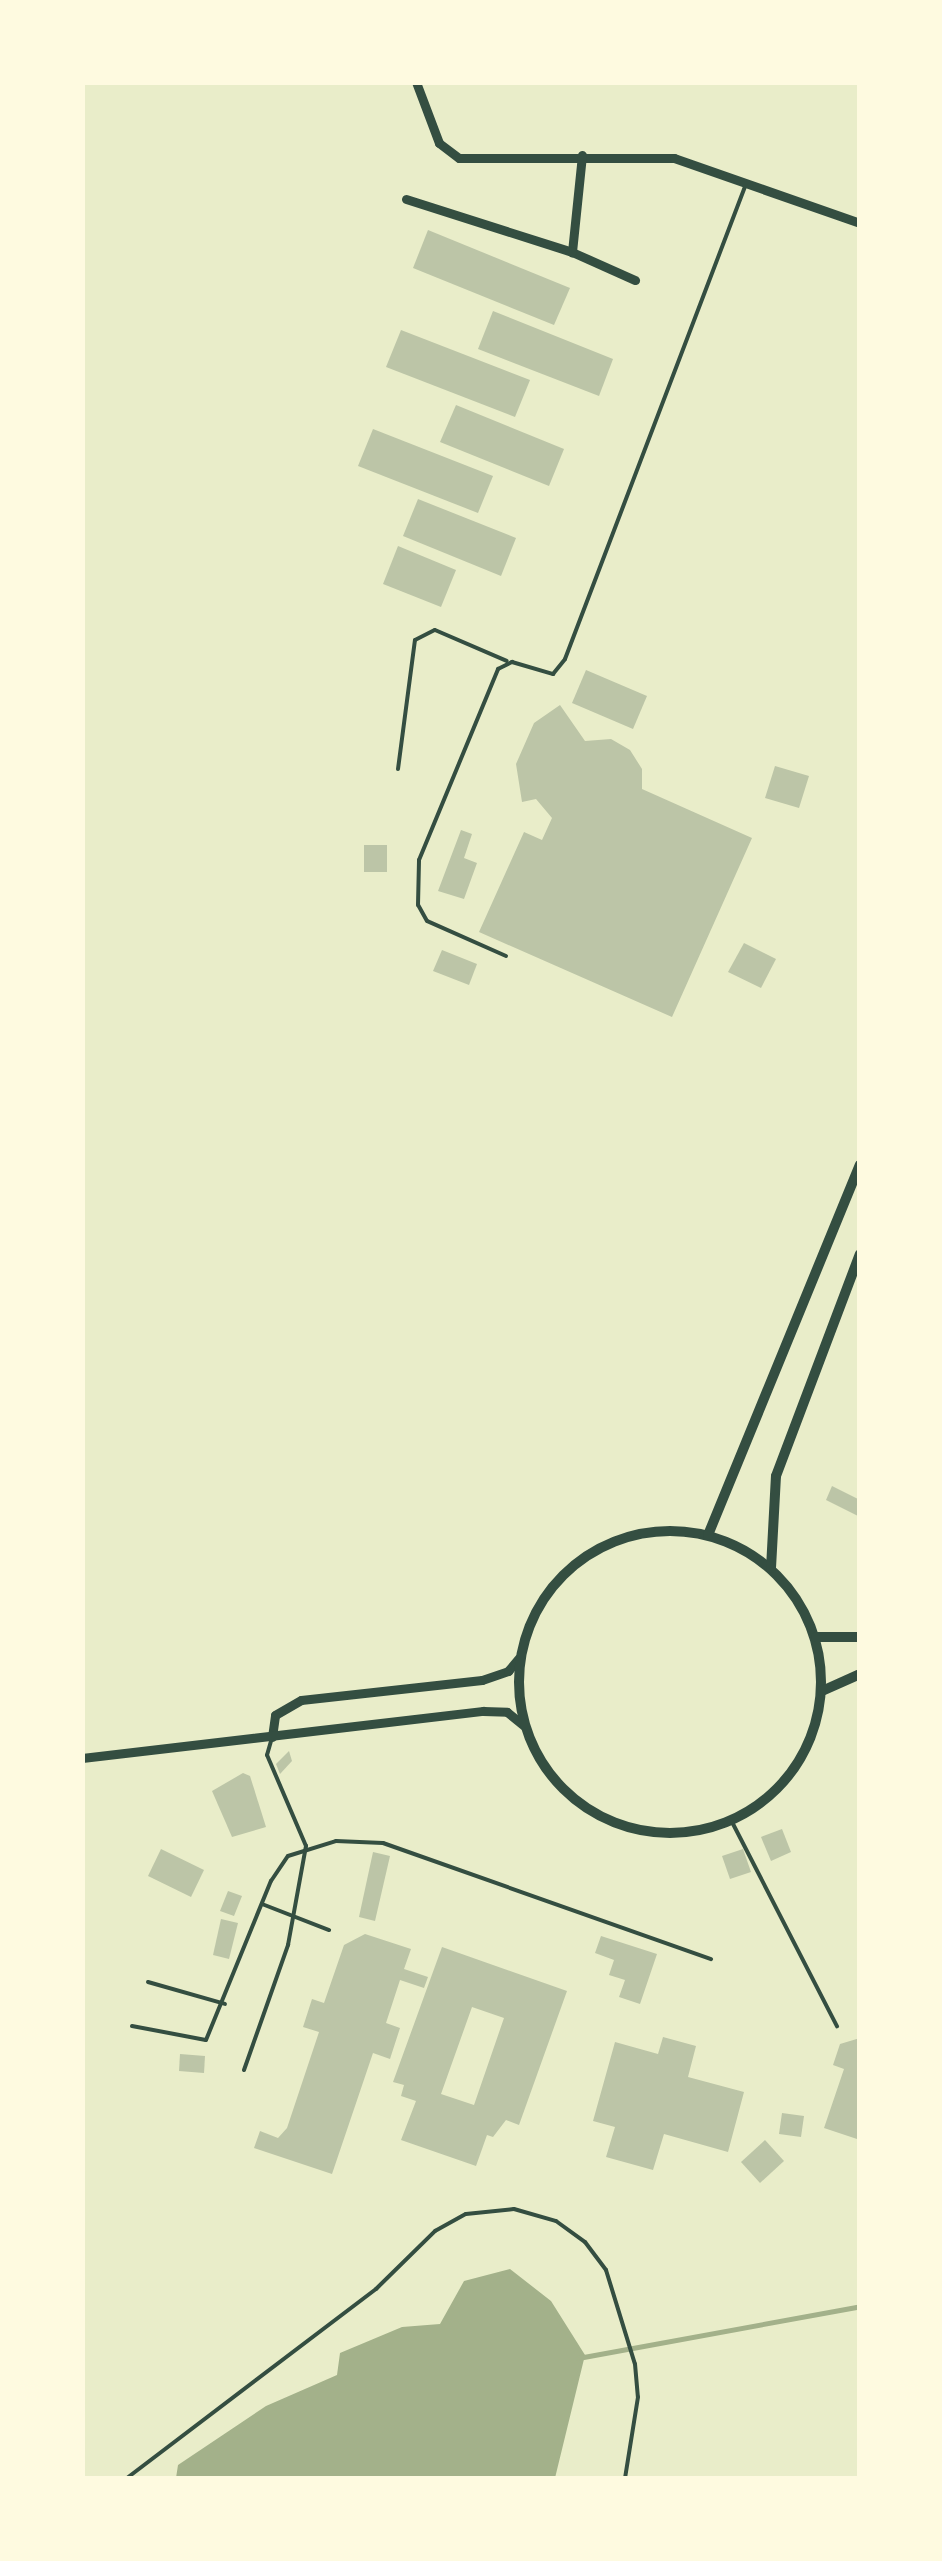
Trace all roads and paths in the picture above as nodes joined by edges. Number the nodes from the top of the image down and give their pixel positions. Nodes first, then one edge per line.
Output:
1 (416, 82) edge
2 (582, 155) junction
3 (747, 180) junction
4 (406, 199) dead end
5 (860, 223) edge
6 (572, 252) junction
7 (635, 280) dead end
8 (507, 662) junction
9 (398, 769) dead end
10 (506, 956) dead end
11 (860, 1165) edge
12 (860, 1254) edge
13 (708, 1535) junction
14 (771, 1568) junction
15 (816, 1637) junction
16 (860, 1637) edge
17 (519, 1658) junction
18 (860, 1674) edge
19 (822, 1691) junction
20 (523, 1725) junction
21 (272, 1737) junction
22 (82, 1758) edge
23 (731, 1820) junction
24 (306, 1846) junction
25 (262, 1904) junction
26 (295, 1916) junction
27 (328, 1930) dead end
28 (711, 1959) dead end
29 (148, 1982) dead end
30 (225, 2004) junction
31 (132, 2026) dead end
32 (837, 2026) dead end
33 (244, 2070) dead end
34 (127, 2478) edge
35 (625, 2478) edge

1 - 2 street
2 - 3 street
2 - 6 street
3 - 5 street
3 - 8 lane
4 - 6 street
6 - 7 street
8 - 9 lane
8 - 10 lane
11 - 13 street
12 - 14 street
13 - 14 street
13 - 17 street
14 - 15 street
15 - 16 street
15 - 19 street
17 - 20 street
17 - 21 street
18 - 19 street
19 - 23 street
20 - 21 street
20 - 23 street
21 - 22 street
21 - 24 lane
23 - 32 lane
24 - 25 lane
24 - 26 lane
24 - 28 lane
25 - 26 lane
25 - 30 lane
26 - 27 lane
26 - 33 lane
29 - 30 lane
30 - 31 lane
34 - 35 lane

